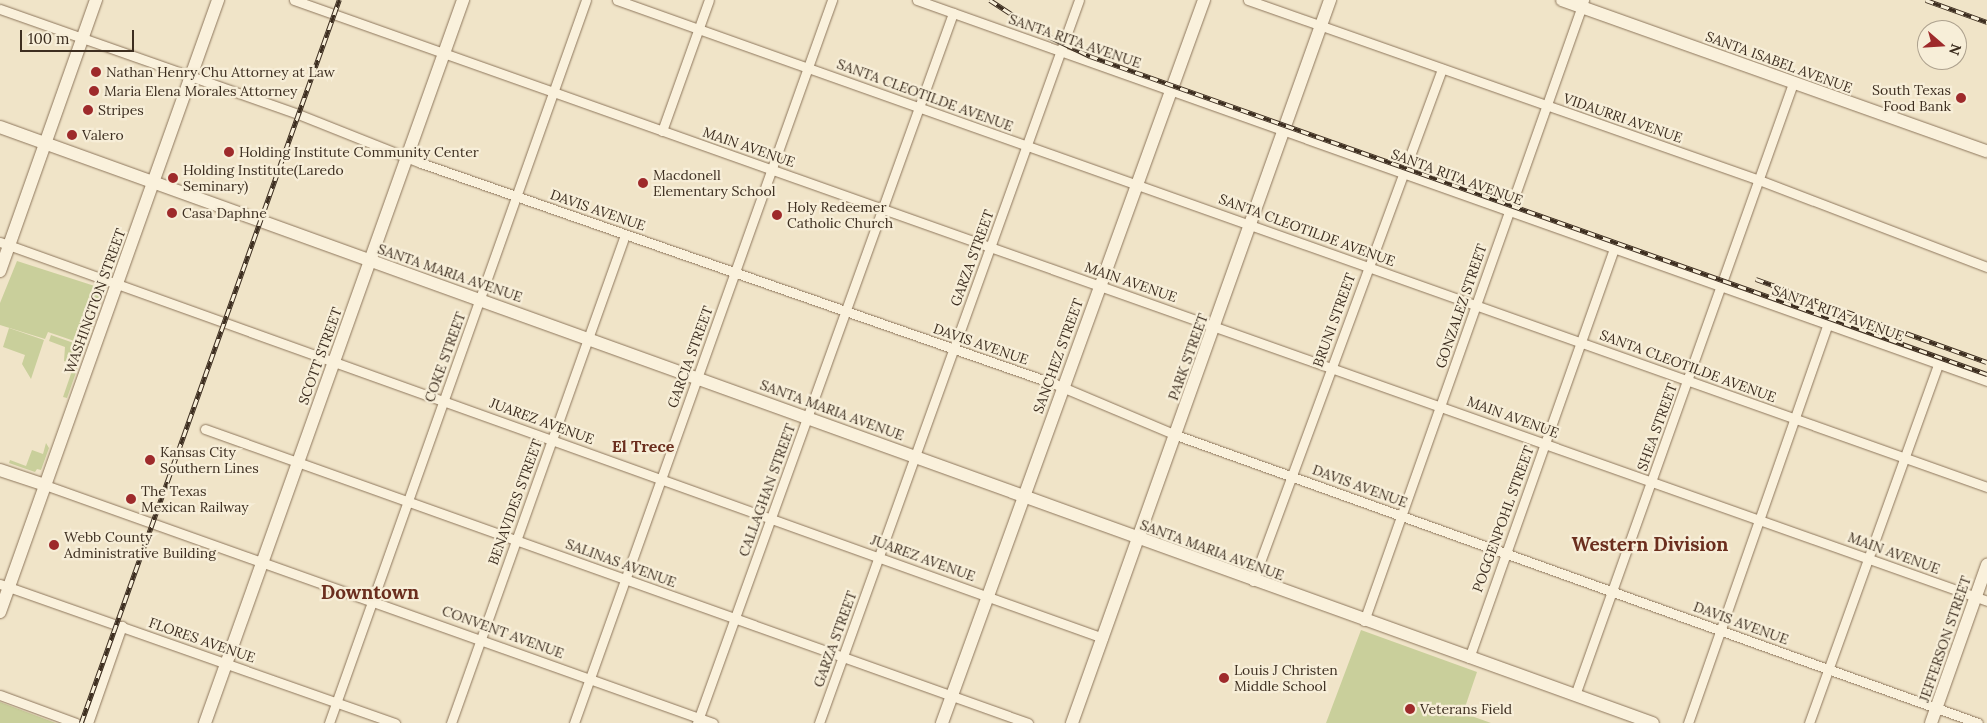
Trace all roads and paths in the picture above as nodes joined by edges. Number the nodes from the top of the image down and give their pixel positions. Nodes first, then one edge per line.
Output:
1 (96, 0) edge
2 (218, 0) edge
3 (294, 0) edge
4 (463, 0) edge
5 (586, 0) edge
6 (617, 0) edge
7 (709, 0) edge
8 (832, 0) edge
9 (917, 0) edge
10 (1079, 0) edge
11 (1204, 0) edge
12 (1248, 0) edge
13 (1330, 0) edge
14 (1562, 0) edge
15 (1583, 4) edge
16 (0, 9) edge
17 (953, 13) junction
18 (1320, 26) junction
19 (699, 29) junction
20 (83, 39) junction
21 (1062, 50) junction
22 (444, 53) junction
23 (808, 68) junction
24 (1442, 69) junction
25 (191, 76) junction
26 (1793, 83) junction
27 (1172, 90) junction
28 (553, 92) junction
29 (1547, 106) junction
30 (919, 107) junction
31 (0, 127) edge
32 (1284, 130) junction
33 (662, 131) junction
34 (46, 143) junction
35 (1028, 146) junction
36 (1987, 151) edge
37 (407, 157) junction
38 (771, 169) junction
39 (1406, 173) junction
40 (1758, 180) junction
41 (153, 181) junction
42 (1136, 184) junction
43 (516, 196) junction
44 (883, 208) junction
45 (1509, 211) junction
46 (1251, 225) junction
47 (626, 234) junction
48 (4, 244) edge
49 (991, 247) junction
50 (1614, 248) junction
51 (370, 260) junction
52 (1368, 267) junction
53 (1987, 267) edge
54 (0, 270) edge
55 (734, 272) junction
56 (118, 284) junction
57 (1100, 285) junction
58 (1722, 286) junction
59 (480, 299) junction
60 (1476, 305) junction
61 (846, 311) junction
62 (1828, 324) junction
63 (1215, 326) junction
64 (589, 338) junction
65 (1581, 342) junction
66 (954, 349) junction
67 (334, 361) junction
68 (1938, 364) junction
69 (1331, 367) junction
70 (697, 376) junction
71 (1688, 380) junction
72 (1987, 381) edge
73 (1062, 389) junction
74 (444, 400) junction
75 (1440, 406) junction
76 (808, 416) junction
77 (1795, 418) junction
78 (205, 429) dead end
79 (1176, 435) junction
80 (552, 439) junction
81 (1545, 443) junction
82 (915, 457) junction
83 (1905, 457) junction
84 (298, 463) junction
85 (0, 470) edge
86 (1291, 476) junction
87 (661, 478) junction
88 (1652, 481) junction
89 (45, 485) junction
90 (1987, 487) edge
91 (1023, 497) junction
92 (408, 502) junction
93 (1401, 516) junction
94 (771, 518) junction
95 (1759, 520) junction
96 (1138, 540) junction
97 (516, 541) junction
98 (1506, 553) junction
99 (879, 557) junction
100 (1868, 558) junction
101 (263, 561) junction
102 (1987, 565) edge
103 (625, 579) junction
104 (1253, 581) junction
105 (5, 585) edge
106 (1612, 592) junction
107 (987, 596) junction
108 (1981, 599) edge
109 (373, 601) junction
110 (0, 612) edge
111 (735, 619) junction
112 (1364, 621) junction
113 (122, 626) junction
114 (1720, 630) junction
115 (1103, 638) junction
116 (481, 640) junction
117 (843, 657) junction
118 (1469, 658) junction
119 (227, 663) junction
120 (1829, 669) junction
121 (590, 679) junction
122 (0, 695) edge
123 (952, 696) junction
124 (1575, 696) junction
125 (337, 702) junction
126 (1937, 708) junction
127 (698, 720) edge
128 (76, 723) edge
129 (88, 723) edge
130 (206, 723) edge
131 (329, 723) edge
132 (395, 723) edge
133 (452, 723) edge
134 (574, 723) edge
135 (713, 723) edge
136 (819, 723) edge
137 (942, 723) edge
138 (1028, 723) edge
139 (1072, 723) edge
140 (1653, 723) edge
141 (1688, 723) edge
142 (1809, 723) edge
143 (1932, 723) edge
144 (1978, 723) edge

1 - 20 main road
2 - 25 main road, WASHINGTON STREET
3 - 22 street, MAIN AVENUE
4 - 22 main road, SCOTT STREET
5 - 28 street, COKE STREET
6 - 19 street, SANTA CLEOTILDE AVENUE
7 - 19 street
8 - 23 street, GARCIA STREET
9 - 17 street, SANTA RITA AVENUE
10 - 21 street, GARZA STREET
11 - 27 main road, SANCHEZ STREET
12 - 18 street, VIDAURRI AVENUE
13 - 18 main road, PARK STREET
14 - 15 main road, SANTA ISABEL AVENUE
15 - 26 main road, SANTA ISABEL AVENUE
15 - 29 street, GONZALEZ STREET
16 - 20 street, DAVIS AVENUE
17 - 21 street, SANTA RITA AVENUE
17 - 30 street, CALLAGHAN STREET
18 - 24 street, VIDAURRI AVENUE
18 - 32 main road, PARK STREET
19 - 23 street, SANTA CLEOTILDE AVENUE
19 - 33 street
20 - 25 street, DAVIS AVENUE
20 - 34 main road
21 - 27 street, SANTA RITA AVENUE
21 - 35 street, GARZA STREET
22 - 28 street, MAIN AVENUE
22 - 37 main road, SCOTT STREET
23 - 30 street, SANTA CLEOTILDE AVENUE
23 - 38 street, GARCIA STREET
24 - 29 street, VIDAURRI AVENUE
24 - 39 street, BRUNI STREET
25 - 37 street, DAVIS AVENUE
25 - 41 main road, WASHINGTON STREET
26 - 36 main road, SANTA ISABEL AVENUE
26 - 40 street, SHEA STREET
27 - 32 street, SANTA RITA AVENUE
27 - 42 main road, SANCHEZ STREET
28 - 33 street, MAIN AVENUE
28 - 43 street, COKE STREET
29 - 40 street, VIDAURRI AVENUE
29 - 45 street, GONZALEZ STREET
30 - 35 street, SANTA CLEOTILDE AVENUE
30 - 44 street, CALLAGHAN STREET
31 - 34 main road, SANTA MARIA AVENUE
32 - 39 street, SANTA RITA AVENUE
32 - 46 main road, PARK STREET
33 - 38 street, MAIN AVENUE
34 - 41 main road, SANTA MARIA AVENUE
34 - 48 main road
35 - 42 street, SANTA CLEOTILDE AVENUE
35 - 49 street, GARZA STREET
37 - 43 street, DAVIS AVENUE
37 - 51 main road, SCOTT STREET
38 - 44 street, MAIN AVENUE
38 - 55 street, GARCIA STREET
39 - 45 street, SANTA RITA AVENUE
39 - 52 street, BRUNI STREET
40 - 53 street, VIDAURRI AVENUE
40 - 58 street, SHEA STREET
41 - 51 main road, SANTA MARIA AVENUE
41 - 56 main road, WASHINGTON STREET
42 - 46 street, SANTA CLEOTILDE AVENUE
42 - 57 main road, SANCHEZ STREET
43 - 47 street, DAVIS AVENUE
43 - 59 street, COKE STREET
44 - 49 street, MAIN AVENUE
44 - 61 street, CALLAGHAN STREET
45 - 50 street, SANTA RITA AVENUE
45 - 60 street, GONZALEZ STREET
46 - 52 street, SANTA CLEOTILDE AVENUE
46 - 63 main road, PARK STREET
47 - 55 street, DAVIS AVENUE
47 - 64 street, BENAVIDES STREET
48 - 54 main road
48 - 56 street, JUAREZ AVENUE
49 - 57 street, MAIN AVENUE
49 - 66 street, GARZA STREET
50 - 58 street, SANTA RITA AVENUE
50 - 65 street, POGGENPOHL STREET
51 - 59 main road, SANTA MARIA AVENUE
51 - 67 main road, SCOTT STREET
52 - 60 street, SANTA CLEOTILDE AVENUE
52 - 69 street, BRUNI STREET
55 - 61 street, DAVIS AVENUE
55 - 70 street, GARCIA STREET
56 - 67 street, JUAREZ AVENUE
56 - 89 main road, WASHINGTON STREET
57 - 63 street, MAIN AVENUE
57 - 73 main road, SANCHEZ STREET
58 - 62 street, SANTA RITA AVENUE
58 - 71 street, SHEA STREET
59 - 64 main road, SANTA MARIA AVENUE
59 - 74 street, COKE STREET
60 - 65 street, SANTA CLEOTILDE AVENUE
60 - 75 street, GONZALEZ STREET
61 - 66 street, DAVIS AVENUE
61 - 76 street, CALLAGHAN STREET
62 - 68 street, SANTA RITA AVENUE
62 - 77 street
63 - 69 street, MAIN AVENUE
63 - 79 main road, PARK STREET
64 - 70 main road, SANTA MARIA AVENUE
64 - 80 street, BENAVIDES STREET
65 - 71 street, SANTA CLEOTILDE AVENUE
65 - 81 street, POGGENPOHL STREET
66 - 73 street, DAVIS AVENUE
66 - 82 street, GARZA STREET
67 - 74 street, JUAREZ AVENUE
67 - 84 main road, SCOTT STREET
68 - 72 street, SANTA RITA AVENUE
68 - 83 street
69 - 75 street, MAIN AVENUE
69 - 86 street, BRUNI STREET
70 - 76 main road, SANTA MARIA AVENUE
70 - 87 street, GARCIA STREET
71 - 77 street, SANTA CLEOTILDE AVENUE
71 - 88 street, SHEA STREET
73 - 79 street, DAVIS AVENUE
73 - 91 main road, SANCHEZ STREET
74 - 80 street, JUAREZ AVENUE
74 - 92 street, COKE STREET
75 - 81 street, MAIN AVENUE
75 - 93 street, GONZALEZ STREET
76 - 82 main road, SANTA MARIA AVENUE
76 - 94 street, CALLAGHAN STREET
77 - 83 street, SANTA CLEOTILDE AVENUE
77 - 95 street
78 - 84 street, SALINAS AVENUE
79 - 86 street, DAVIS AVENUE
79 - 96 main road, PARK STREET
80 - 87 street, JUAREZ AVENUE
80 - 97 street, BENAVIDES STREET
81 - 88 street, MAIN AVENUE
81 - 98 street, POGGENPOHL STREET
82 - 91 main road, SANTA MARIA AVENUE
82 - 99 street, GARZA STREET
83 - 90 street, SANTA CLEOTILDE AVENUE
83 - 100 street
84 - 92 street, SALINAS AVENUE
84 - 101 main road, SCOTT STREET
85 - 89 main road, CONVENT AVENUE
86 - 93 street, DAVIS AVENUE
86 - 104 street, BRUNI STREET
87 - 94 street, JUAREZ AVENUE
87 - 103 street, GARCIA STREET
88 - 95 street, MAIN AVENUE
88 - 106 street, SHEA STREET
89 - 101 street, CONVENT AVENUE
89 - 105 main road, WASHINGTON STREET
91 - 96 main road, SANTA MARIA AVENUE
91 - 107 main road, SANCHEZ STREET
92 - 97 street, SALINAS AVENUE
92 - 109 street, COKE STREET
93 - 98 street, DAVIS AVENUE
93 - 112 street, GONZALEZ STREET
94 - 99 street, JUAREZ AVENUE
94 - 111 street, CALLAGHAN STREET
95 - 100 street, MAIN AVENUE
95 - 114 street
96 - 104 main road, SANTA MARIA AVENUE
96 - 115 main road, PARK STREET
97 - 103 street, SALINAS AVENUE
97 - 116 street, BENAVIDES STREET
98 - 106 street, DAVIS AVENUE
98 - 118 street, POGGENPOHL STREET
99 - 107 street, JUAREZ AVENUE
99 - 117 street, GARZA STREET
100 - 108 street, MAIN AVENUE
100 - 120 street
101 - 109 street, CONVENT AVENUE
101 - 119 main road, SCOTT STREET
102 - 108 main road, JEFFERSON STREET
103 - 111 street, SALINAS AVENUE
103 - 121 street, GARCIA STREET
104 - 112 main road, SANTA MARIA AVENUE
105 - 110 main road, WASHINGTON STREET
105 - 113 street, FLORES AVENUE
106 - 114 street, DAVIS AVENUE
106 - 124 street, SHEA STREET
107 - 115 street, JUAREZ AVENUE
107 - 123 main road, SANCHEZ STREET
108 - 126 main road, JEFFERSON STREET
109 - 116 street, CONVENT AVENUE
109 - 125 street, COKE STREET
111 - 117 street, SALINAS AVENUE
111 - 127 street, CALLAGHAN STREET
112 - 118 main road, SANTA MARIA AVENUE
113 - 119 street, FLORES AVENUE
113 - 129 street
114 - 120 street, DAVIS AVENUE
114 - 141 street
115 - 139 main road, PARK STREET
116 - 121 street, CONVENT AVENUE
116 - 133 street, BENAVIDES STREET
117 - 123 street, SALINAS AVENUE
117 - 136 street, GARZA STREET
118 - 124 main road, SANTA MARIA AVENUE
119 - 125 street, FLORES AVENUE
119 - 130 main road, SCOTT STREET
120 - 126 street, DAVIS AVENUE
120 - 142 street
121 - 127 street, CONVENT AVENUE
121 - 134 street, GARCIA STREET
122 - 128 street
123 - 137 main road, SANCHEZ STREET
123 - 138 street, SALINAS AVENUE
124 - 140 main road, SANTA MARIA AVENUE
125 - 131 street, COKE STREET
125 - 132 street, FLORES AVENUE
126 - 143 main road, JEFFERSON STREET
126 - 144 street, DAVIS AVENUE
127 - 135 street, CONVENT AVENUE

